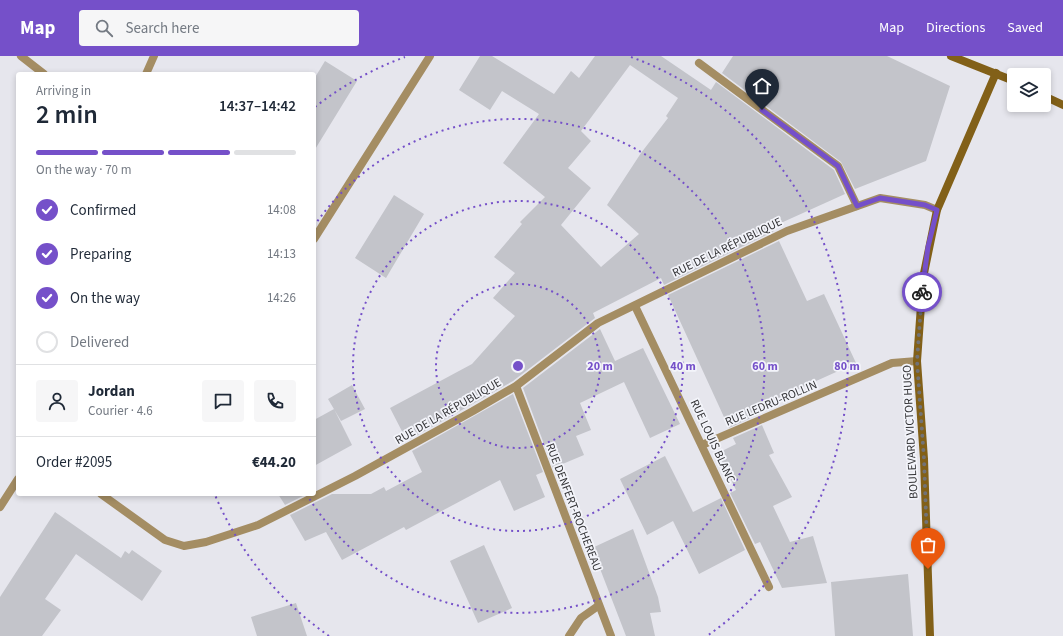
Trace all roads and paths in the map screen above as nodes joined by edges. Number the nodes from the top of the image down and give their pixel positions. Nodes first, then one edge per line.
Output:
1 (21, 56) edge
2 (154, 56) edge
3 (430, 56) edge
4 (951, 56) edge
5 (699, 63) dead end
6 (41, 72) edge
7 (147, 72) edge
8 (996, 74) junction
9 (1007, 78) edge
10 (1051, 99) edge
11 (1063, 105) edge
12 (857, 206) junction
13 (937, 210) junction
14 (316, 236) edge
15 (635, 306) junction
16 (917, 361) junction
17 (516, 386) junction
18 (702, 446) junction
19 (16, 482) edge
20 (104, 496) edge
21 (316, 496) edge
22 (316, 496) edge
23 (0, 507) edge
24 (769, 587) dead end
25 (598, 606) junction
26 (568, 636) edge
27 (611, 636) edge
28 (930, 636) edge

1 - 6 street
2 - 7 street
3 - 14 street
4 - 8 street
5 - 12 street
8 - 9 street
8 - 13 street, BOULEVARD VICTOR HUGO
10 - 11 street
12 - 13 street, RUE DE LA RÉPUBLIQUE
12 - 15 street, RUE DE LA RÉPUBLIQUE
13 - 16 street, BOULEVARD VICTOR HUGO
15 - 17 street, RUE DE LA RÉPUBLIQUE
15 - 18 street, RUE LOUIS BLANC
16 - 18 street, RUE LEDRU-ROLLIN
16 - 28 street, BOULEVARD VICTOR HUGO
17 - 22 street, RUE DE LA RÉPUBLIQUE
17 - 25 street, RUE DENFERT-ROCHEREAU
18 - 24 street, RUE LOUIS BLANC
19 - 23 street
20 - 21 street, RUE DE LA RÉPUBLIQUE
25 - 26 street
25 - 27 street, RUE DENFERT-ROCHEREAU

